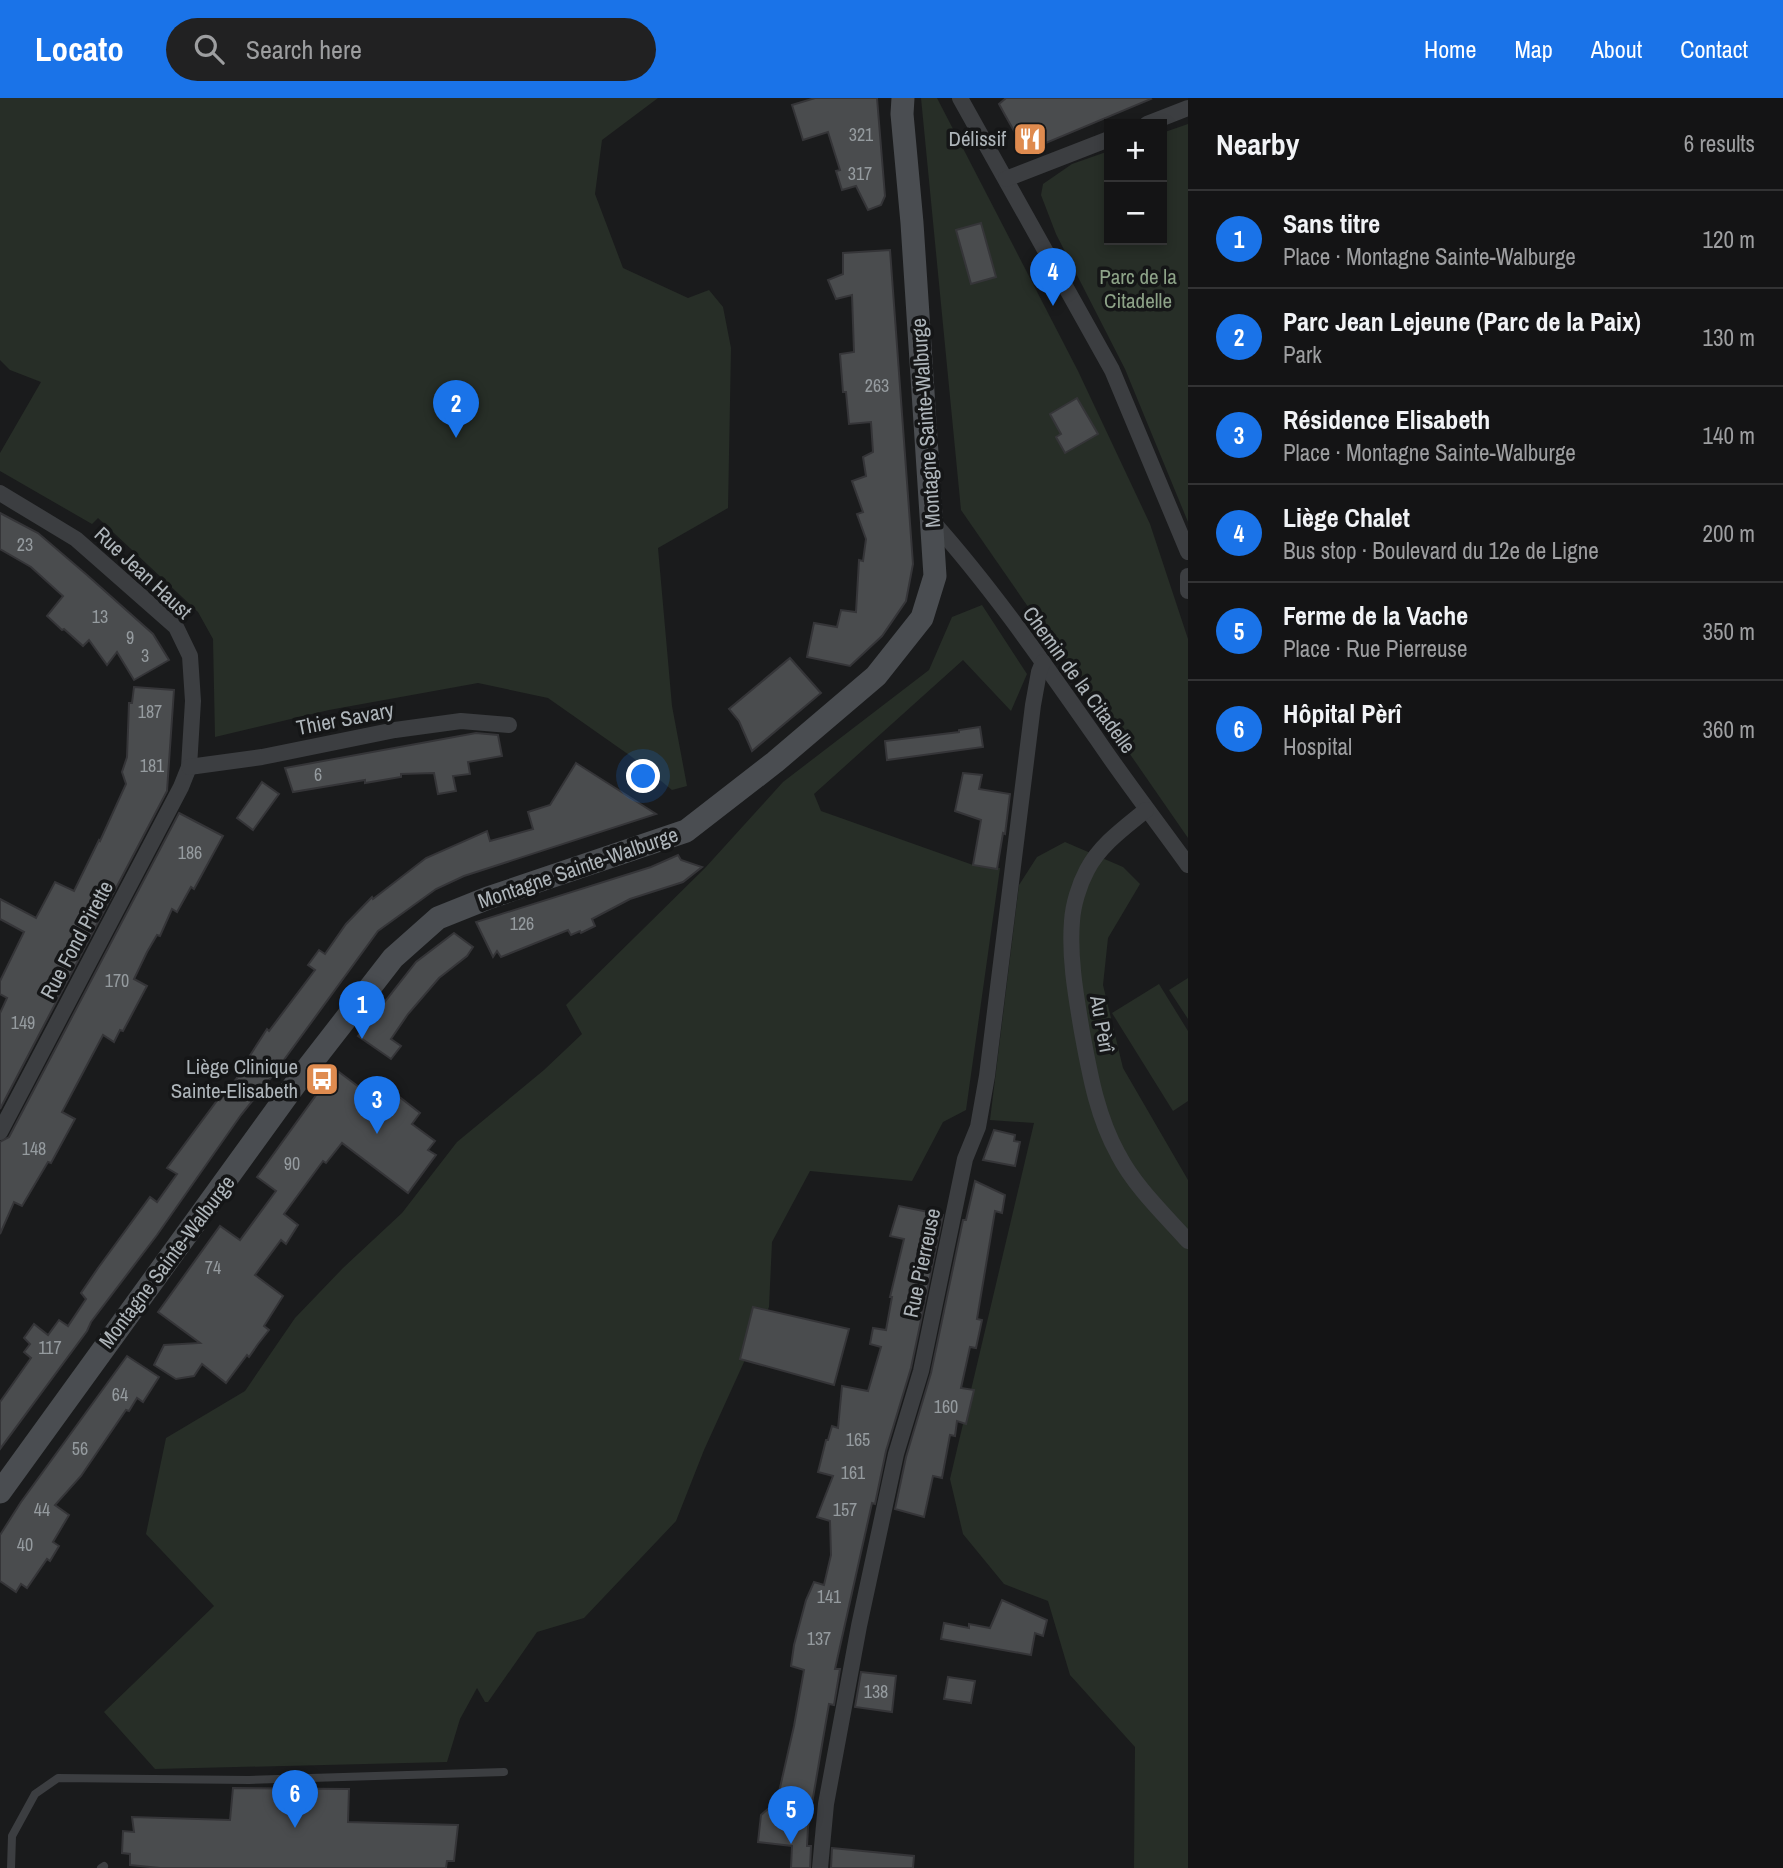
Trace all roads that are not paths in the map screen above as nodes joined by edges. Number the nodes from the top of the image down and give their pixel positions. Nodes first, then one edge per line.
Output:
1 (903, 98) edge
2 (960, 98) edge
3 (1188, 108) edge
4 (1160, 119) edge
5 (1104, 141) edge
6 (1006, 179) junction
7 (0, 493) edge
8 (933, 522) junction
9 (1188, 552) edge
10 (1188, 576) edge
11 (1188, 591) edge
12 (1043, 662) junction
13 (509, 725) dead end
14 (189, 766) junction
15 (1146, 810) junction
16 (1188, 865) edge
17 (0, 1132) edge
18 (1188, 1241) edge
19 (0, 1492) edge
20 (504, 1772) dead end
21 (11, 1868) edge
22 (820, 1868) edge

1 - 8 street, Montagne Sainte-Walburge
2 - 6 street
3 - 4 street
5 - 6 street
6 - 9 street
7 - 14 street, Rue Jean Haust
8 - 12 street, Chemin de la Citadelle
8 - 19 street, Montagne Sainte-Walburge
10 - 11 street
12 - 15 street, Chemin de la Citadelle
12 - 22 street, Rue Pierreuse
13 - 14 street, Thier Savary
14 - 17 street, Rue Fond Pirette
15 - 16 street, Chemin de la Citadelle
15 - 18 street, Au Pèrî
20 - 21 lane

